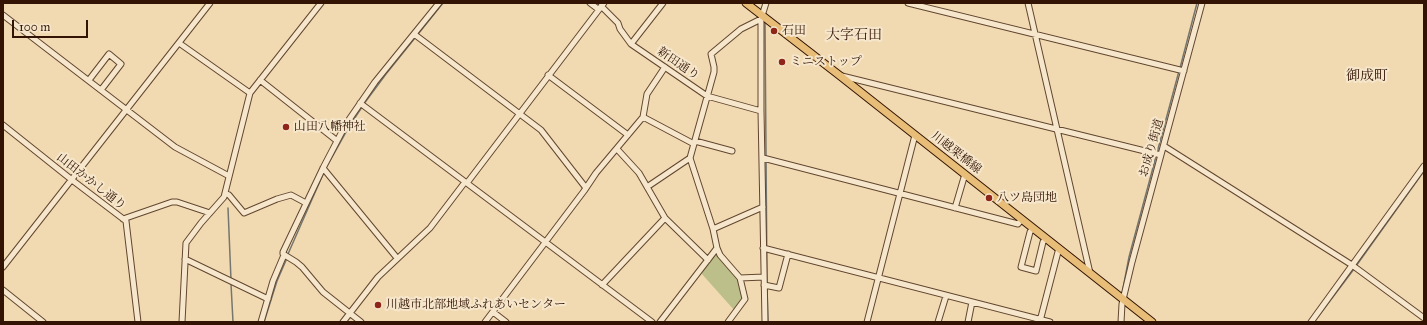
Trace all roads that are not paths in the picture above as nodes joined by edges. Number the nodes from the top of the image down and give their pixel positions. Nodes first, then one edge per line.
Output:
1 (210, 3) edge
2 (321, 3) edge
3 (439, 3) edge
4 (590, 3) edge
5 (663, 3) edge
6 (746, 3) edge
7 (766, 3) edge
8 (908, 3) edge
9 (1028, 3) edge
10 (1202, 3) edge
11 (601, 6) edge
12 (3, 15) edge
13 (761, 17) junction
14 (414, 34) junction
15 (1035, 34) junction
16 (179, 43) junction
17 (631, 44) junction
18 (665, 67) junction
19 (1184, 71) junction
20 (548, 75) junction
21 (839, 75) junction
22 (89, 80) junction
23 (260, 80) junction
24 (101, 90) junction
25 (250, 93) junction
26 (707, 96) junction
27 (360, 103) junction
28 (126, 110) junction
29 (761, 111) junction
30 (519, 114) junction
31 (643, 117) junction
32 (3, 125) edge
33 (1056, 128) junction
34 (628, 135) junction
35 (915, 135) junction
36 (336, 140) junction
37 (694, 142) junction
38 (1164, 146) junction
39 (617, 149) junction
40 (732, 151) dead end
41 (1161, 155) junction
42 (690, 158) junction
43 (763, 158) junction
44 (1424, 166) edge
45 (323, 168) junction
46 (965, 174) junction
47 (229, 176) junction
48 (72, 180) junction
49 (466, 183) junction
50 (648, 187) junction
51 (586, 188) junction
52 (225, 193) junction
53 (900, 193) junction
54 (306, 203) junction
55 (763, 207) junction
56 (955, 208) junction
57 (210, 213) junction
58 (665, 218) junction
59 (123, 219) junction
60 (1022, 219) junction
61 (1033, 228) junction
62 (713, 229) junction
63 (1046, 238) junction
64 (545, 242) junction
65 (717, 248) junction
66 (763, 248) junction
67 (1059, 248) junction
68 (788, 254) junction
69 (284, 255) junction
70 (397, 258) junction
71 (185, 259) junction
72 (708, 260) junction
73 (1352, 265) junction
74 (3, 267) edge
75 (1090, 273) junction
76 (764, 277) junction
77 (740, 278) junction
78 (878, 278) junction
79 (602, 285) junction
80 (764, 285) junction
81 (3, 290) edge
82 (946, 296) junction
83 (268, 299) junction
84 (1124, 300) junction
85 (972, 302) junction
86 (493, 312) junction
87 (350, 313) junction
88 (1424, 318) edge
89 (1040, 321) edge
90 (43, 322) edge
91 (138, 322) edge
92 (182, 322) edge
93 (261, 322) edge
94 (343, 322) edge
95 (361, 322) edge
96 (485, 322) edge
97 (506, 322) edge
98 (652, 322) edge
99 (660, 322) edge
100 (728, 322) edge
101 (765, 322) edge
102 (867, 322) edge
103 (938, 322) edge
104 (968, 322) edge
105 (1050, 322) edge
106 (1121, 322) edge
107 (1152, 322) edge
108 (1311, 322) edge

1 - 16 street
2 - 23 street
3 - 14 street
4 - 11 street, 新田通り
5 - 17 street
6 - 13 main road, 川越栗橋線
7 - 13 street
8 - 15 street
9 - 15 street
10 - 19 street, お成り街道
11 - 17 street, 新田通り
11 - 20 street
12 - 22 street
13 - 21 main road, 川越栗橋線
13 - 26 street
13 - 29 street
14 - 27 street
14 - 30 street
15 - 19 street
15 - 33 street
16 - 25 street
16 - 28 street
17 - 18 street, 新田通り
18 - 26 street, 新田通り
18 - 31 street
19 - 38 street, お成り街道
20 - 30 street
20 - 34 street
21 - 33 street
21 - 35 main road, 川越栗橋線
22 - 24 street
22 - 24 street
23 - 25 street
23 - 36 street
24 - 28 street
25 - 47 street
26 - 29 street, 新田通り
26 - 37 street
27 - 36 street
27 - 49 street
28 - 47 street
28 - 48 street
29 - 43 street
30 - 49 street
30 - 51 street
31 - 34 street
31 - 37 street
32 - 48 street, 山田かかし通り
33 - 41 street
33 - 75 street
34 - 39 street
35 - 46 main road, 川越栗橋線
35 - 53 street
36 - 45 street
37 - 40 street
37 - 42 street
38 - 41 street, お成り街道
38 - 73 street
39 - 50 street
39 - 51 street
41 - 84 street, お成り街道
42 - 50 street
42 - 62 street
43 - 53 street
43 - 55 street
44 - 73 street
45 - 54 street
45 - 70 street
46 - 56 street
46 - 60 main road, 川越栗橋線
47 - 52 street
48 - 59 street, 山田かかし通り
48 - 74 street
49 - 64 street
49 - 70 street
50 - 58 street
51 - 64 street
52 - 54 street
52 - 57 street
53 - 56 street
53 - 78 street
54 - 69 street
55 - 62 street
55 - 66 street
56 - 60 street
57 - 59 street
57 - 71 street
58 - 72 street
58 - 79 street
59 - 91 street, 山田かかし通り
60 - 61 main road, 川越栗橋線
61 - 63 main road, 川越栗橋線
61 - 63 street
62 - 65 street
63 - 67 main road, 川越栗橋線
64 - 79 street
64 - 86 street
65 - 72 street
65 - 77 street
66 - 68 street
66 - 76 street
67 - 75 main road, 川越栗橋線
67 - 89 street
68 - 78 street
68 - 80 street
69 - 83 street
69 - 87 street
70 - 87 street
71 - 83 street
71 - 92 street
72 - 99 street
73 - 88 street
73 - 108 street
75 - 84 main road, 川越栗橋線
76 - 77 street
76 - 80 street
77 - 100 street
78 - 82 street
78 - 102 street
79 - 98 street
80 - 101 street
81 - 90 street
82 - 85 street
82 - 103 street
83 - 93 street
84 - 106 street, お成り街道
84 - 107 main road, 川越栗橋線
85 - 89 street
85 - 104 street
86 - 96 street
86 - 97 street
87 - 94 street
87 - 95 street
89 - 105 street

